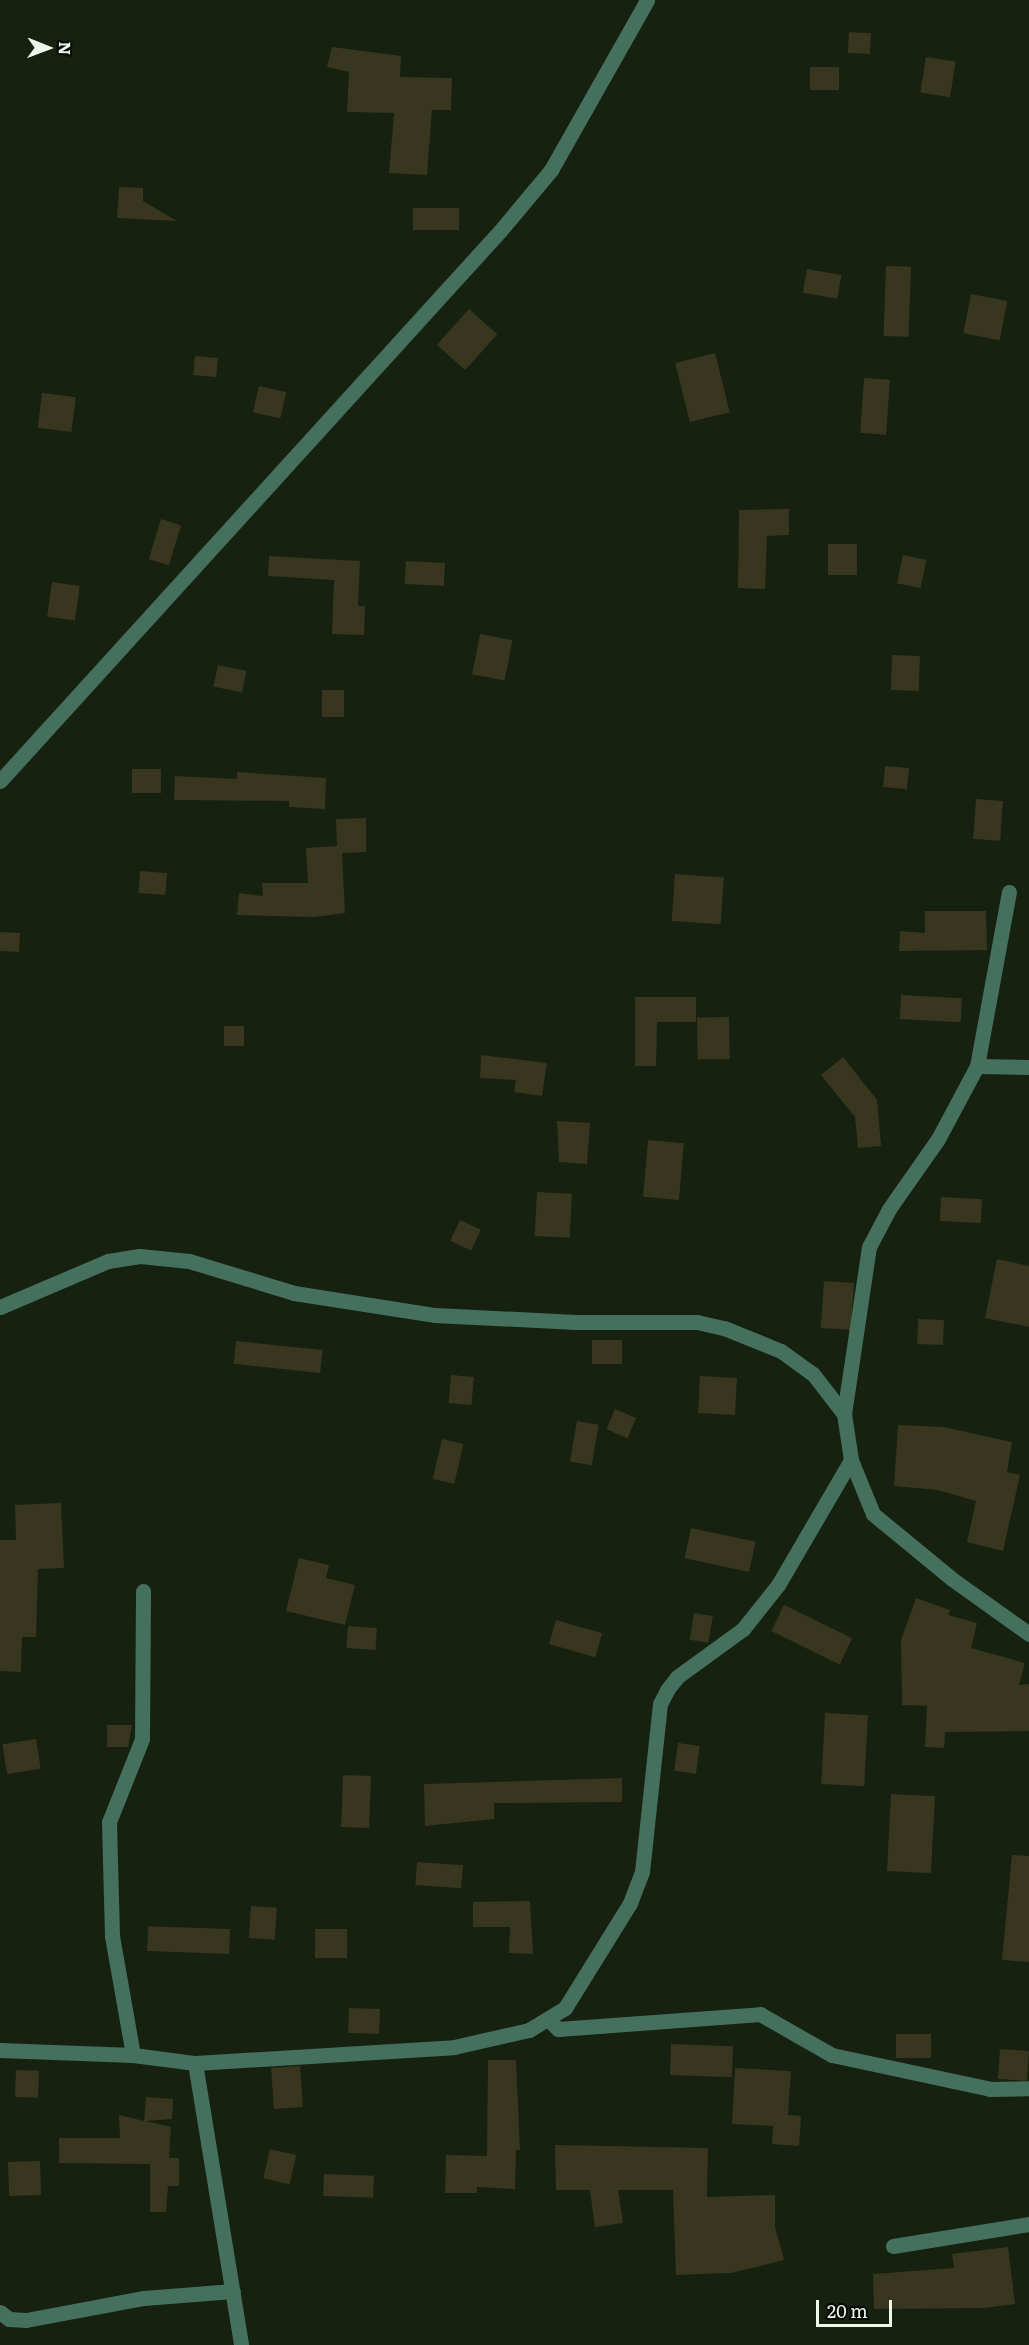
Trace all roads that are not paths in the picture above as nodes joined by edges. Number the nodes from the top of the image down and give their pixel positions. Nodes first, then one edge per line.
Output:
1 (647, 0) edge
2 (0, 781) edge
3 (1009, 892) dead end
4 (977, 1066) junction
5 (1029, 1067) edge
6 (0, 1307) edge
7 (844, 1414) junction
8 (851, 1460) junction
9 (144, 1592) dead end
10 (1029, 1634) edge
11 (549, 2020) junction
12 (0, 2049) edge
13 (133, 2055) junction
14 (195, 2063) junction
15 (1029, 2088) edge
16 (1029, 2224) edge
17 (892, 2246) dead end
18 (233, 2291) junction
19 (0, 2312) edge
20 (241, 2345) edge

1 - 2 street
3 - 4 street
4 - 5 street
4 - 7 street
6 - 7 street
7 - 8 street
8 - 10 street
8 - 11 street
9 - 13 street
11 - 14 street
11 - 15 street
12 - 13 street
13 - 14 street
14 - 18 street
16 - 17 street
18 - 19 street
18 - 20 street

